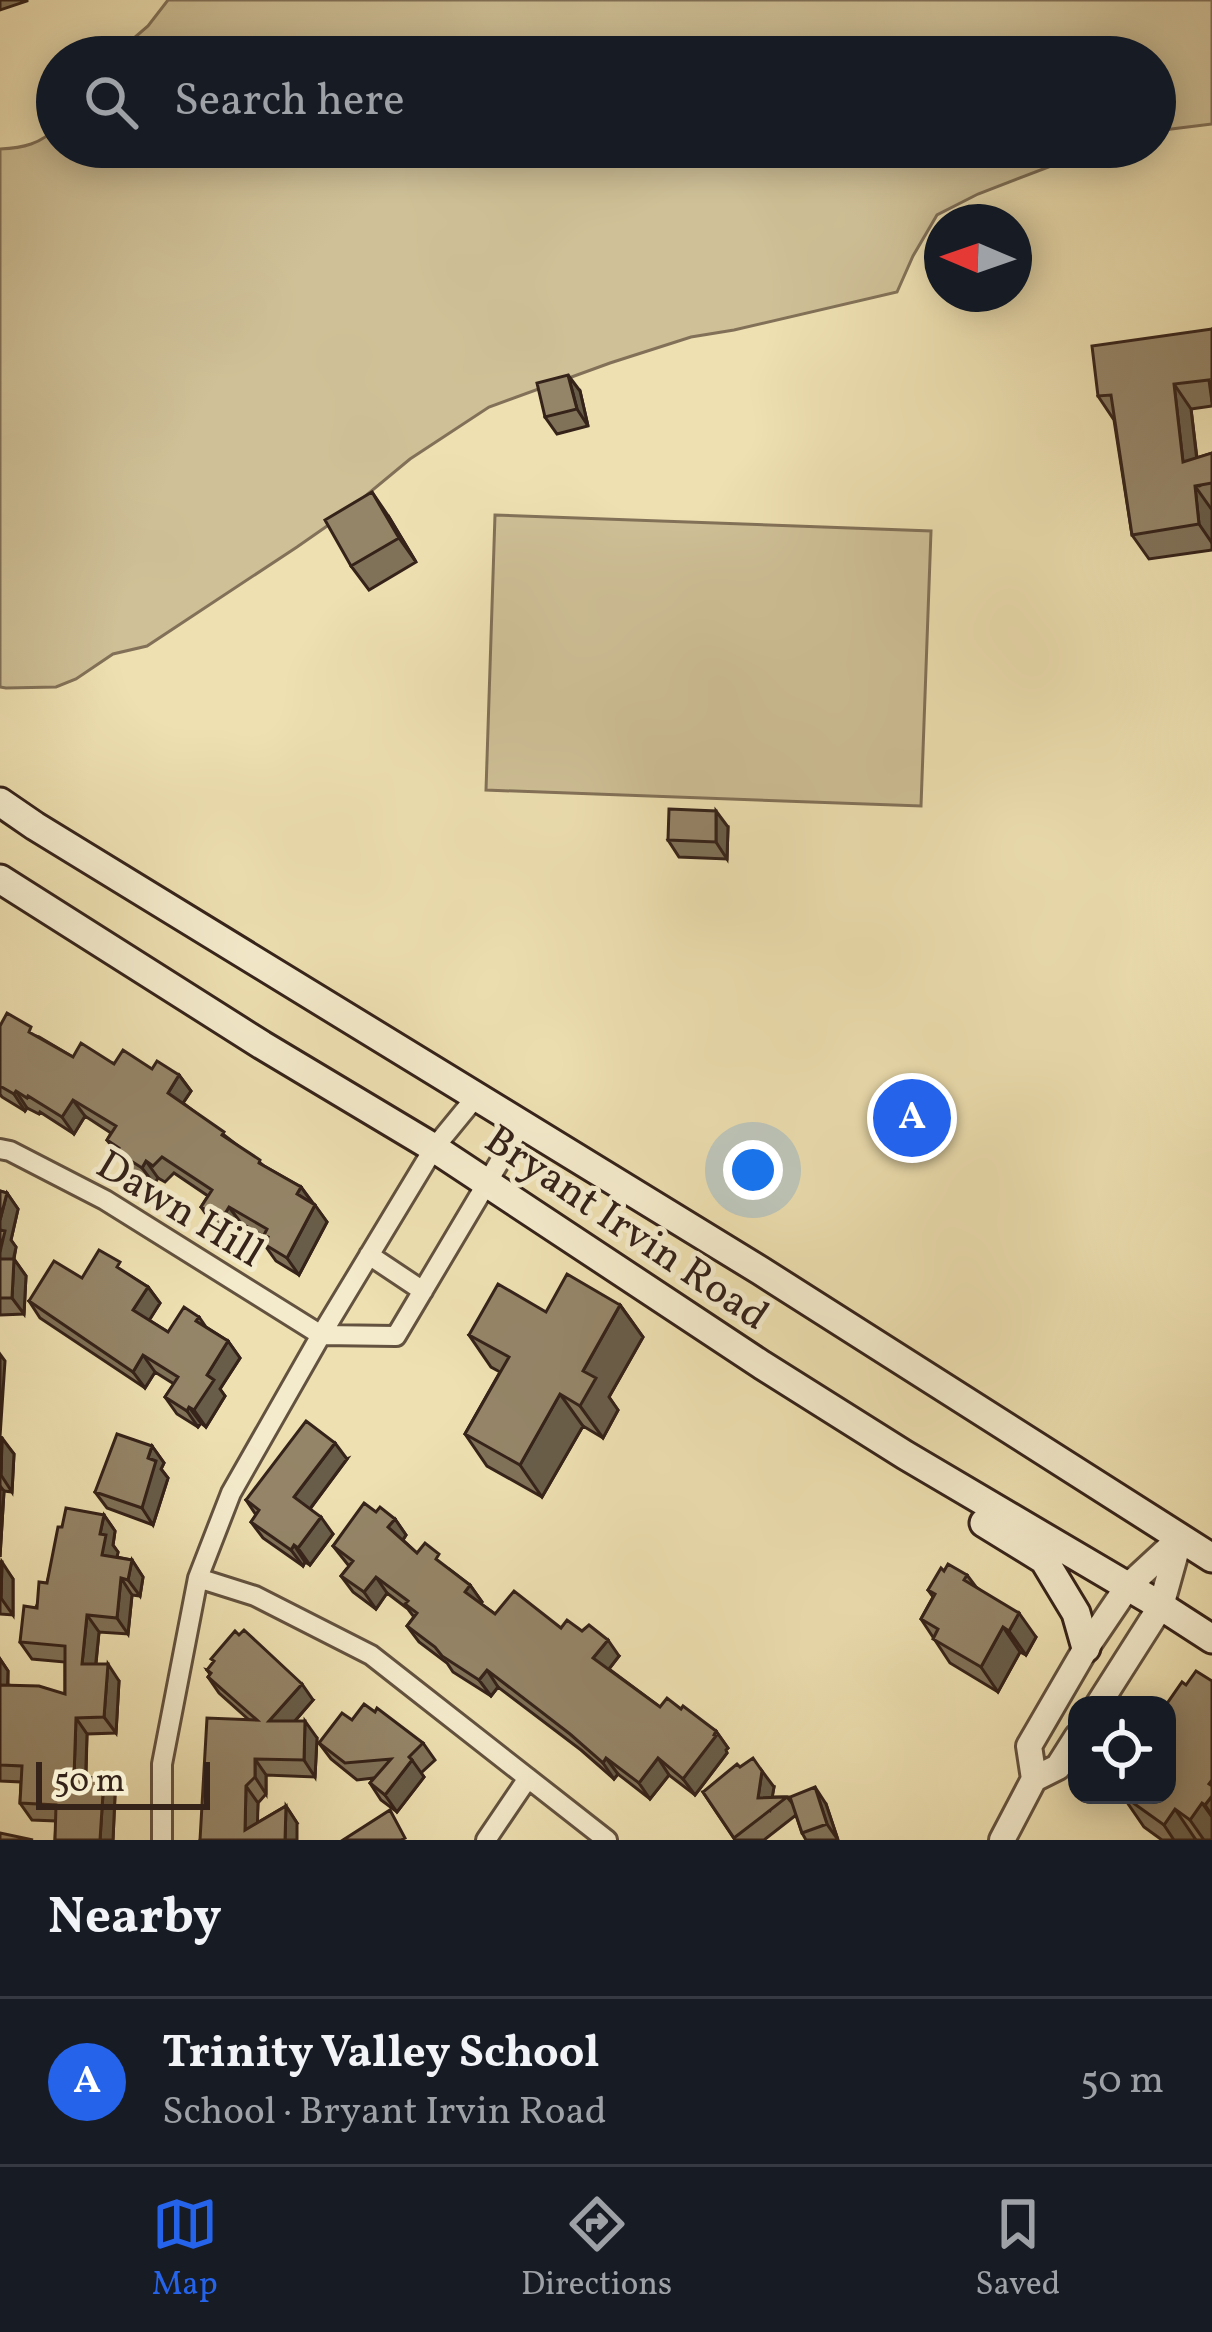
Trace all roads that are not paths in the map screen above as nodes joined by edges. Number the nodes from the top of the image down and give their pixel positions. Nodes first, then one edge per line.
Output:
1 (0, 802) edge
2 (0, 879) edge
3 (475, 1098) junction
4 (522, 1124) junction
5 (434, 1148) junction
6 (0, 1150) edge
7 (487, 1183) junction
8 (369, 1255) junction
9 (423, 1291) junction
10 (321, 1335) junction
11 (904, 1455) junction
12 (1180, 1538) junction
13 (1212, 1558) edge
14 (198, 1578) junction
15 (1128, 1586) junction
16 (1161, 1606) junction
17 (1212, 1639) edge
18 (1086, 1648) junction
19 (1104, 1696) edge
20 (1068, 1751) edge
21 (528, 1778) junction
22 (1034, 1779) junction
23 (163, 1840) edge
24 (486, 1840) edge
25 (607, 1840) edge
26 (1002, 1840) edge

1 - 3 main road, Bryant Irvin Road
2 - 5 main road, Bryant Irvin Road
3 - 4 main road, Bryant Irvin Road
3 - 5 street
4 - 7 street
4 - 12 main road, Bryant Irvin Road
5 - 7 main road, Bryant Irvin Road
5 - 8 street
6 - 10 street, Dawn Hill
7 - 9 street
7 - 11 main road, Bryant Irvin Road
8 - 9 street
8 - 10 street
9 - 10 street
10 - 14 street
11 - 15 main road, Bryant Irvin Road
11 - 18 main road
12 - 13 main road, Bryant Irvin Road
12 - 15 street
12 - 16 street
14 - 21 street
14 - 23 street
15 - 16 main road, Bryant Irvin Road
15 - 18 street
16 - 17 main road, Bryant Irvin Road
16 - 19 street
18 - 22 street
20 - 22 street
21 - 24 street
21 - 25 street
22 - 26 street

